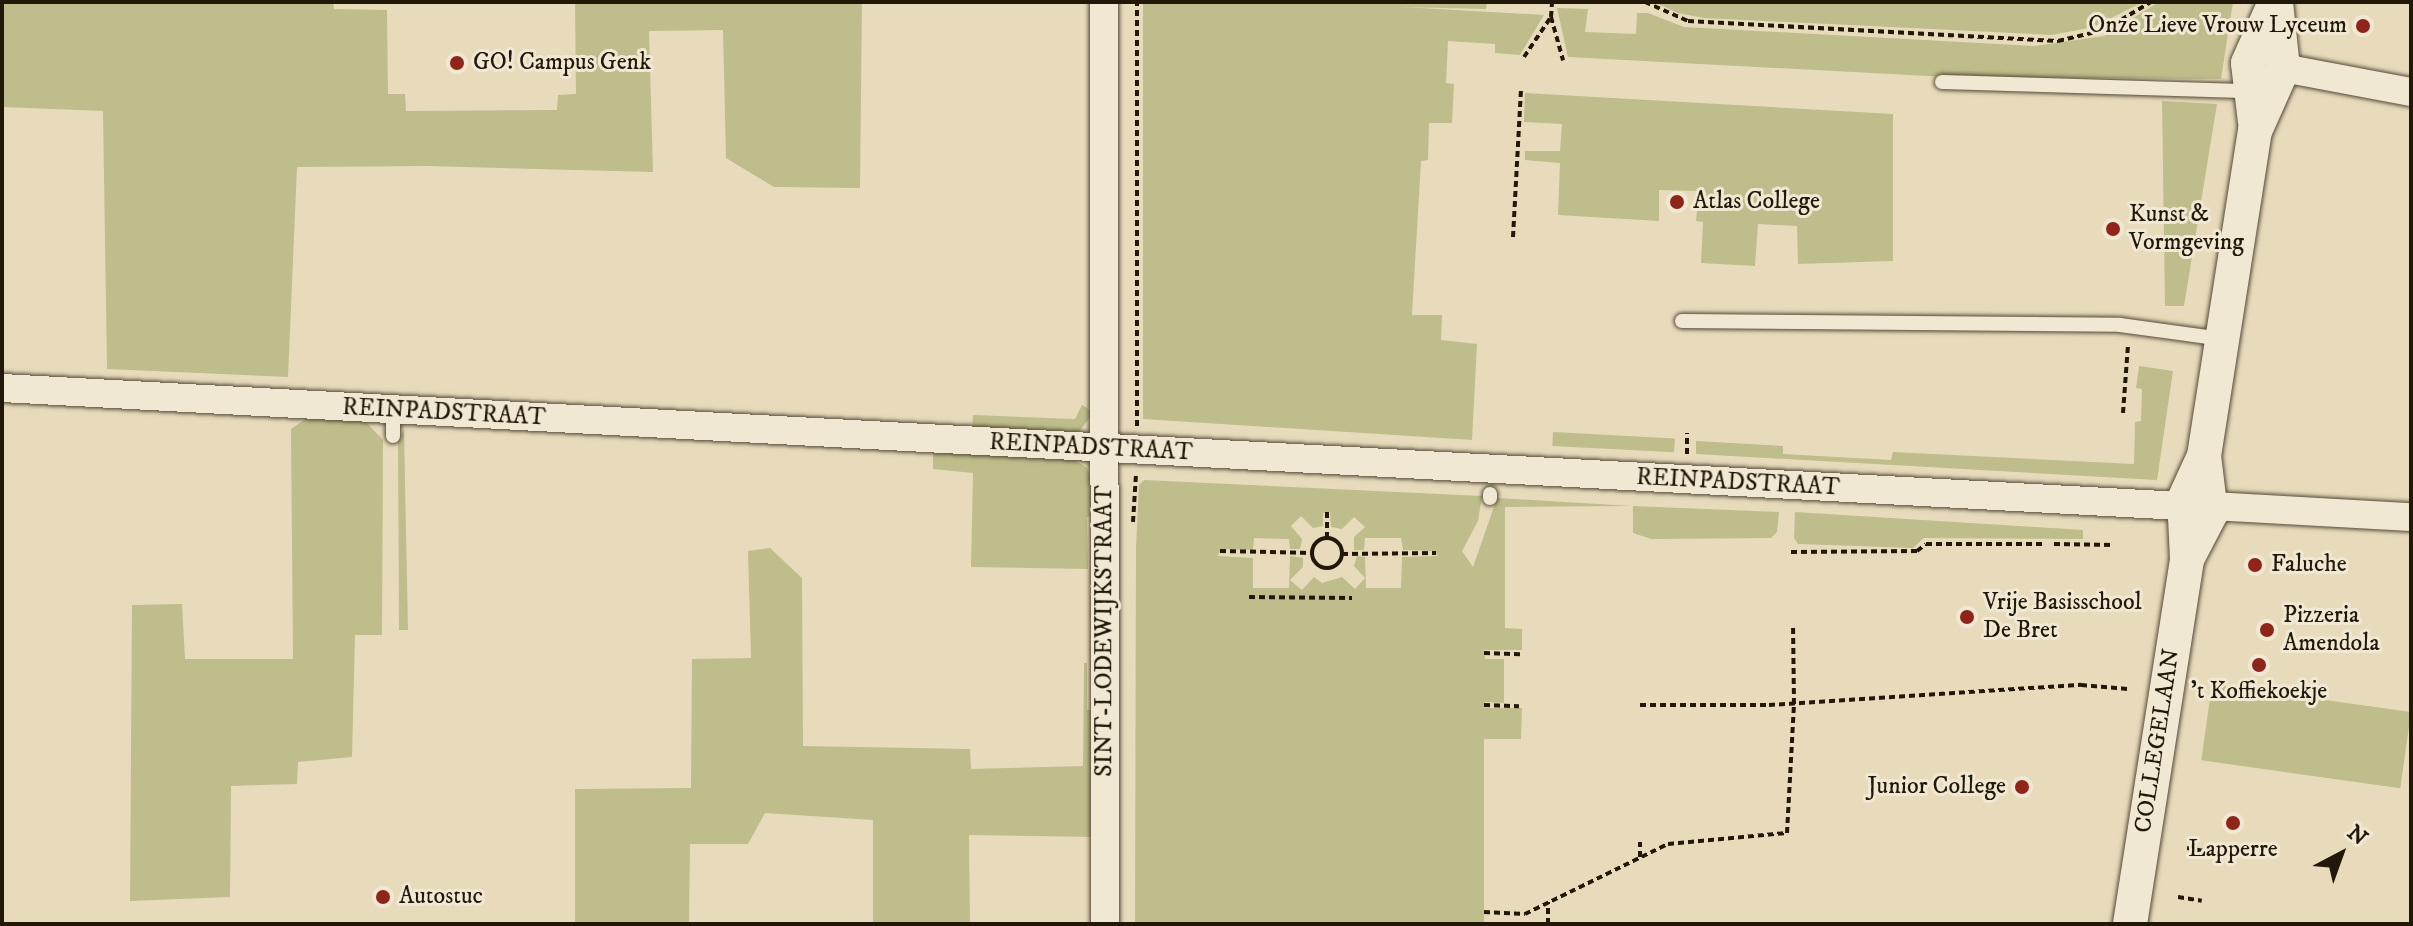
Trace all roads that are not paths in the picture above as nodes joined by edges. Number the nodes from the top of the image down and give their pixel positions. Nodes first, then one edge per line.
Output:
1 (1104, 2) edge
2 (2276, 2) edge
3 (2266, 70) junction
4 (1942, 82) dead end
5 (2411, 92) edge
6 (1682, 321) dead end
7 (2222, 339) junction
8 (2, 388) edge
9 (1103, 448) junction
10 (2202, 506) junction
11 (2411, 517) edge
12 (1105, 924) edge
13 (2130, 924) edge

1 - 9 street, SINT-LODEWIJKSTRAAT
2 - 3 street, COLLEGELAAN
3 - 4 lane
3 - 5 street
3 - 7 street, COLLEGELAAN
6 - 7 lane
7 - 10 street, COLLEGELAAN
8 - 9 street, REINPADSTRAAT
9 - 10 street, REINPADSTRAAT
9 - 12 street, SINT-LODEWIJKSTRAAT
10 - 11 street, REINPADSTRAAT
10 - 13 street, COLLEGELAAN

